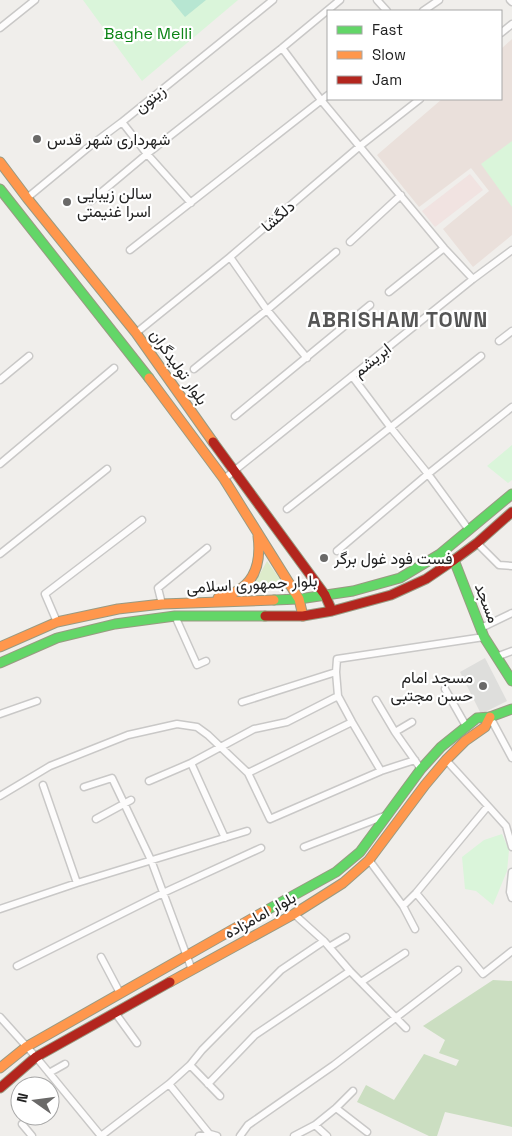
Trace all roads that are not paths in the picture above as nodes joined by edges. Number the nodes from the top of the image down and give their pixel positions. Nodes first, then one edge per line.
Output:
1 (35, 0) edge
2 (273, 0) edge
3 (340, 0) edge
4 (377, 0) edge
5 (439, 0) edge
6 (328, 10) edge
7 (386, 10) edge
8 (424, 10) edge
9 (327, 11) edge
10 (512, 24) edge
11 (0, 28) edge
12 (502, 32) edge
13 (282, 48) junction
14 (327, 96) edge
15 (321, 100) junction
16 (419, 100) edge
17 (122, 122) junction
18 (360, 146) junction
19 (147, 154) junction
20 (0, 162) edge
21 (1, 191) edge
22 (401, 195) junction
23 (27, 198) junction
24 (91, 201) dead end
25 (191, 203) junction
26 (350, 242) dead end
27 (444, 248) junction
28 (130, 250) dead end
29 (512, 250) edge
30 (336, 252) dead end
31 (230, 257) junction
32 (473, 280) junction
33 (389, 292) dead end
34 (370, 305) dead end
35 (267, 310) junction
36 (512, 331) edge
37 (136, 333) junction
38 (499, 341) dead end
39 (29, 356) dead end
40 (481, 356) dead end
41 (307, 358) junction
42 (114, 368) dead end
43 (194, 369) dead end
44 (352, 376) junction
45 (0, 380) edge
46 (512, 406) edge
47 (234, 416) dead end
48 (391, 428) junction
49 (0, 464) edge
50 (107, 469) dead end
51 (234, 471) junction
52 (428, 474) junction
53 (224, 479) junction
54 (512, 494) edge
55 (287, 509) dead end
56 (512, 512) edge
57 (142, 520) dead end
58 (256, 529) junction
59 (469, 530) junction
60 (477, 543) junction
61 (208, 548) dead end
62 (337, 550) dead end
63 (0, 554) edge
64 (454, 560) junction
65 (512, 566) edge
66 (325, 595) junction
67 (299, 599) junction
68 (206, 602) junction
69 (162, 604) junction
70 (332, 611) junction
71 (512, 613) edge
72 (175, 616) junction
73 (303, 616) junction
74 (57, 622) junction
75 (481, 628) junction
76 (484, 637) junction
77 (0, 647) edge
78 (512, 651) edge
79 (496, 658) junction
80 (206, 660) dead end
81 (0, 663) edge
82 (336, 672) junction
83 (512, 681) edge
84 (445, 688) dead end
85 (338, 696) junction
86 (376, 700) dead end
87 (37, 701) dead end
88 (242, 702) dead end
89 (512, 708) edge
90 (0, 714) edge
91 (490, 718) junction
92 (352, 722) junction
93 (412, 722) dead end
94 (466, 726) junction
95 (395, 732) junction
96 (220, 747) junction
97 (512, 758) edge
98 (415, 760) junction
99 (446, 760) junction
100 (191, 763) junction
101 (421, 769) junction
102 (381, 771) junction
103 (248, 773) junction
104 (149, 781) dead end
105 (43, 785) dead end
106 (84, 787) dead end
107 (0, 796) edge
108 (131, 800) dead end
109 (124, 803) junction
110 (488, 806) junction
111 (388, 815) junction
112 (96, 819) dead end
113 (509, 825) edge
114 (247, 831) dead end
115 (226, 838) junction
116 (304, 847) dead end
117 (512, 847) edge
118 (261, 848) dead end
119 (151, 860) junction
120 (369, 860) junction
121 (512, 872) edge
122 (77, 882) junction
123 (163, 893) junction
124 (416, 893) junction
125 (511, 894) edge
126 (403, 906) junction
127 (0, 909) edge
128 (294, 914) junction
129 (415, 930) dead end
130 (346, 937) dead end
131 (327, 944) junction
132 (512, 951) edge
133 (405, 953) dead end
134 (185, 956) junction
135 (101, 957) dead end
136 (18, 966) dead end
137 (192, 970) junction
138 (458, 970) dead end
139 (350, 971) junction
140 (361, 982) junction
141 (120, 993) junction
142 (116, 1014) junction
143 (0, 1017) edge
144 (395, 1018) junction
145 (406, 1028) dead end
146 (137, 1042) dead end
147 (26, 1047) junction
148 (36, 1057) junction
149 (65, 1064) dead end
150 (190, 1065) junction
151 (0, 1068) edge
152 (49, 1074) junction
153 (168, 1084) junction
154 (208, 1084) junction
155 (0, 1088) edge
156 (353, 1090) dead end
157 (220, 1096) dead end
158 (336, 1108) junction
159 (315, 1125) junction
160 (24, 1126) edge
161 (367, 1132) dead end
162 (210, 1135) edge
163 (32, 1136) edge
164 (101, 1136) edge
165 (199, 1136) edge
166 (217, 1136) edge
167 (240, 1136) edge
168 (294, 1136) edge
169 (327, 1136) edge

1 - 11 street
2 - 17 street, زیتون
3 - 6 street
4 - 7 street
5 - 8 street
9 - 13 street
10 - 12 street
13 - 15 street
13 - 19 street
14 - 15 street
15 - 18 street
15 - 25 street
16 - 18 street, دلگشا
17 - 19 street
17 - 23 street, زیتون
18 - 22 street
18 - 31 street, دلگشا
19 - 24 street
19 - 25 street
20 - 23 main road, بلوار تولیدگران
21 - 53 main road, بلوار تولیدگران
22 - 26 street
22 - 27 street
23 - 37 main road, بلوار تولیدگران
25 - 28 street
27 - 32 street
27 - 33 street
29 - 32 street, ابریشم
30 - 35 street
31 - 35 street
31 - 37 street, دلگشا
32 - 44 street, ابریشم
34 - 41 street
35 - 41 street
35 - 43 street
36 - 38 street
37 - 51 main road, بلوار تولیدگران
39 - 45 street
40 - 48 street
41 - 47 street
42 - 49 street
44 - 48 street
44 - 51 street, ابریشم
46 - 52 street
48 - 52 street
48 - 55 street
50 - 63 street
51 - 53 street, ابریشم
51 - 66 main road, بلوار تولیدگران
52 - 59 street
52 - 62 street
53 - 58 main road, بلوار تولیدگران
54 - 59 main road, بلوار جمهوری اسلامی
56 - 60 main road, بلوار جمهوری اسلامی
57 - 74 street
58 - 67 main road, بلوار تولیدگران
58 - 68 main road
59 - 66 main road, بلوار جمهوری اسلامی
60 - 64 main road, بلوار جمهوری اسلامی
60 - 65 street
61 - 69 street
64 - 70 main road, بلوار جمهوری اسلامی
64 - 75 main road, مسجد
66 - 67 main road, بلوار جمهوری اسلامی
66 - 70 main road, بلوار تولیدگران
67 - 68 main road, بلوار جمهوری اسلامی
67 - 73 main road, بلوار تولیدگران
68 - 69 main road, بلوار جمهوری اسلامی
69 - 74 main road, بلوار جمهوری اسلامی
70 - 73 main road, بلوار جمهوری اسلامی
71 - 75 street
72 - 73 main road, بلوار جمهوری اسلامی
72 - 80 street
72 - 81 main road, بلوار جمهوری اسلامی
74 - 77 main road, بلوار جمهوری اسلامی
75 - 76 main road, مسجد
76 - 79 main road, مسجد
76 - 82 street
78 - 79 street
79 - 83 main road, مسجد
82 - 85 street
82 - 88 street
84 - 94 street
85 - 92 street
85 - 96 street
86 - 95 street
87 - 90 street
89 - 91 main road, بلوار امامزاده
91 - 94 main road, بلوار امامزاده
91 - 97 street
91 - 99 main road, بلوار امامزاده
92 - 102 street
92 - 103 street
93 - 95 street
94 - 101 main road, بلوار امامزاده
95 - 98 street
96 - 100 street
96 - 103 street
96 - 107 street
98 - 101 street
98 - 102 street
99 - 110 street
99 - 120 main road, بلوار امامزاده
100 - 104 street
100 - 115 street
101 - 111 main road, بلوار امامزاده
102 - 103 street
105 - 122 street
106 - 109 street
108 - 109 street
109 - 112 street
109 - 119 street
110 - 113 street
110 - 124 street
111 - 116 street
111 - 134 main road, بلوار امامزاده
113 - 117 street
114 - 115 street
115 - 119 street
118 - 123 street
119 - 122 street
119 - 123 street
120 - 126 street
120 - 128 main road, بلوار امامزاده
121 - 125 street
122 - 127 street
123 - 134 street
123 - 136 street
124 - 126 street
124 - 132 street
126 - 129 street
128 - 131 street
128 - 137 main road, بلوار امامزاده
130 - 131 street
131 - 139 street
131 - 150 street
133 - 140 street
134 - 137 street
134 - 141 main road, بلوار امامزاده
135 - 141 street
137 - 142 main road, بلوار امامزاده
138 - 144 street
139 - 140 street
139 - 154 street
140 - 144 street
141 - 147 main road, بلوار امامزاده
142 - 146 street
142 - 148 main road, بلوار امامزاده
143 - 147 street
144 - 145 street
144 - 167 street
147 - 148 street
147 - 151 main road, بلوار امامزاده
148 - 152 street
148 - 155 main road, بلوار امامزاده
149 - 152 street
150 - 153 street
150 - 154 street
152 - 164 street
153 - 162 street
153 - 164 street
154 - 157 street
156 - 158 street
158 - 159 street
158 - 161 street
159 - 168 street
159 - 169 street
160 - 163 street
162 - 165 street
162 - 166 street

